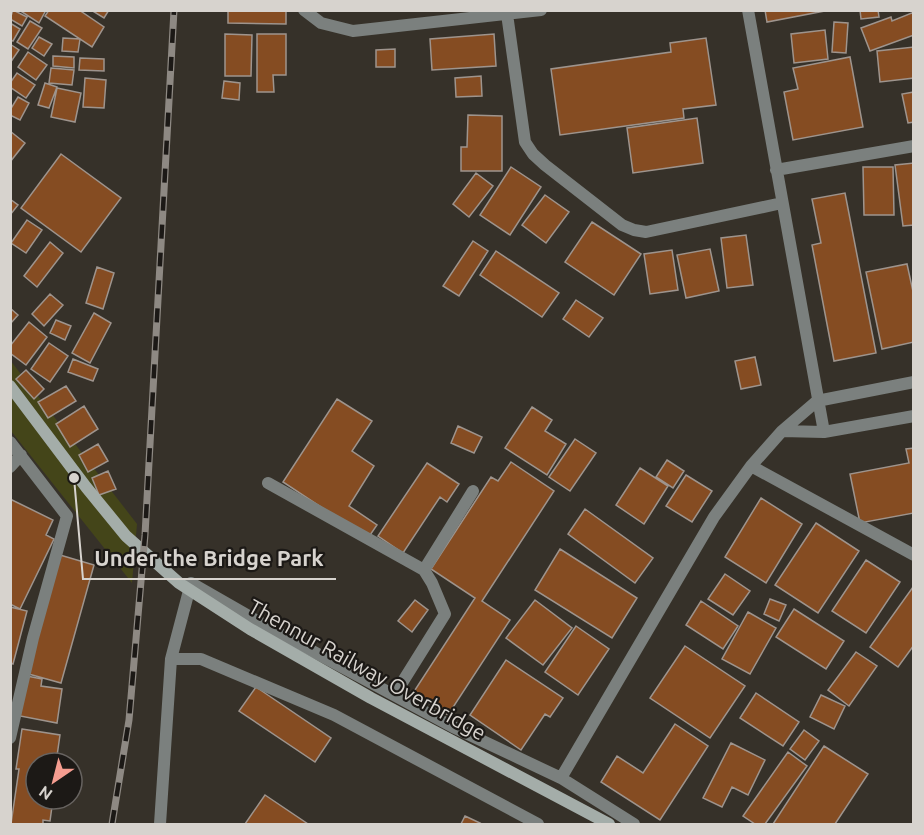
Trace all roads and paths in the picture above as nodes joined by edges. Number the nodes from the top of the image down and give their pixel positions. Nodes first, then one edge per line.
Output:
1 (304, 10) edge
2 (541, 10) edge
3 (748, 10) edge
4 (507, 14) junction
5 (914, 146) edge
6 (776, 170) junction
7 (782, 203) junction
8 (914, 382) edge
9 (10, 386) edge
10 (817, 401) junction
11 (914, 416) edge
12 (782, 431) junction
13 (824, 432) junction
14 (10, 442) edge
15 (21, 455) junction
16 (751, 466) junction
17 (10, 467) edge
18 (268, 483) dead end
19 (473, 491) dead end
20 (914, 555) edge
21 (424, 570) junction
22 (171, 659) junction
23 (394, 694) junction
24 (10, 738) edge
25 (561, 778) junction
26 (160, 825) edge
27 (538, 825) edge
28 (609, 825) edge
29 (634, 825) edge

1 - 4 street
2 - 4 street
3 - 6 street
4 - 7 street
5 - 6 street
6 - 7 street
7 - 10 street
8 - 10 street
9 - 28 main road, Thennur Railway Overbridge
10 - 12 street
10 - 13 street
11 - 13 street
12 - 13 street
12 - 16 street
14 - 15 street
15 - 17 street
15 - 24 street
16 - 20 street
16 - 25 street
18 - 21 street
19 - 21 street
21 - 23 street
22 - 23 street
22 - 26 street
22 - 27 street
23 - 25 street
25 - 29 street

